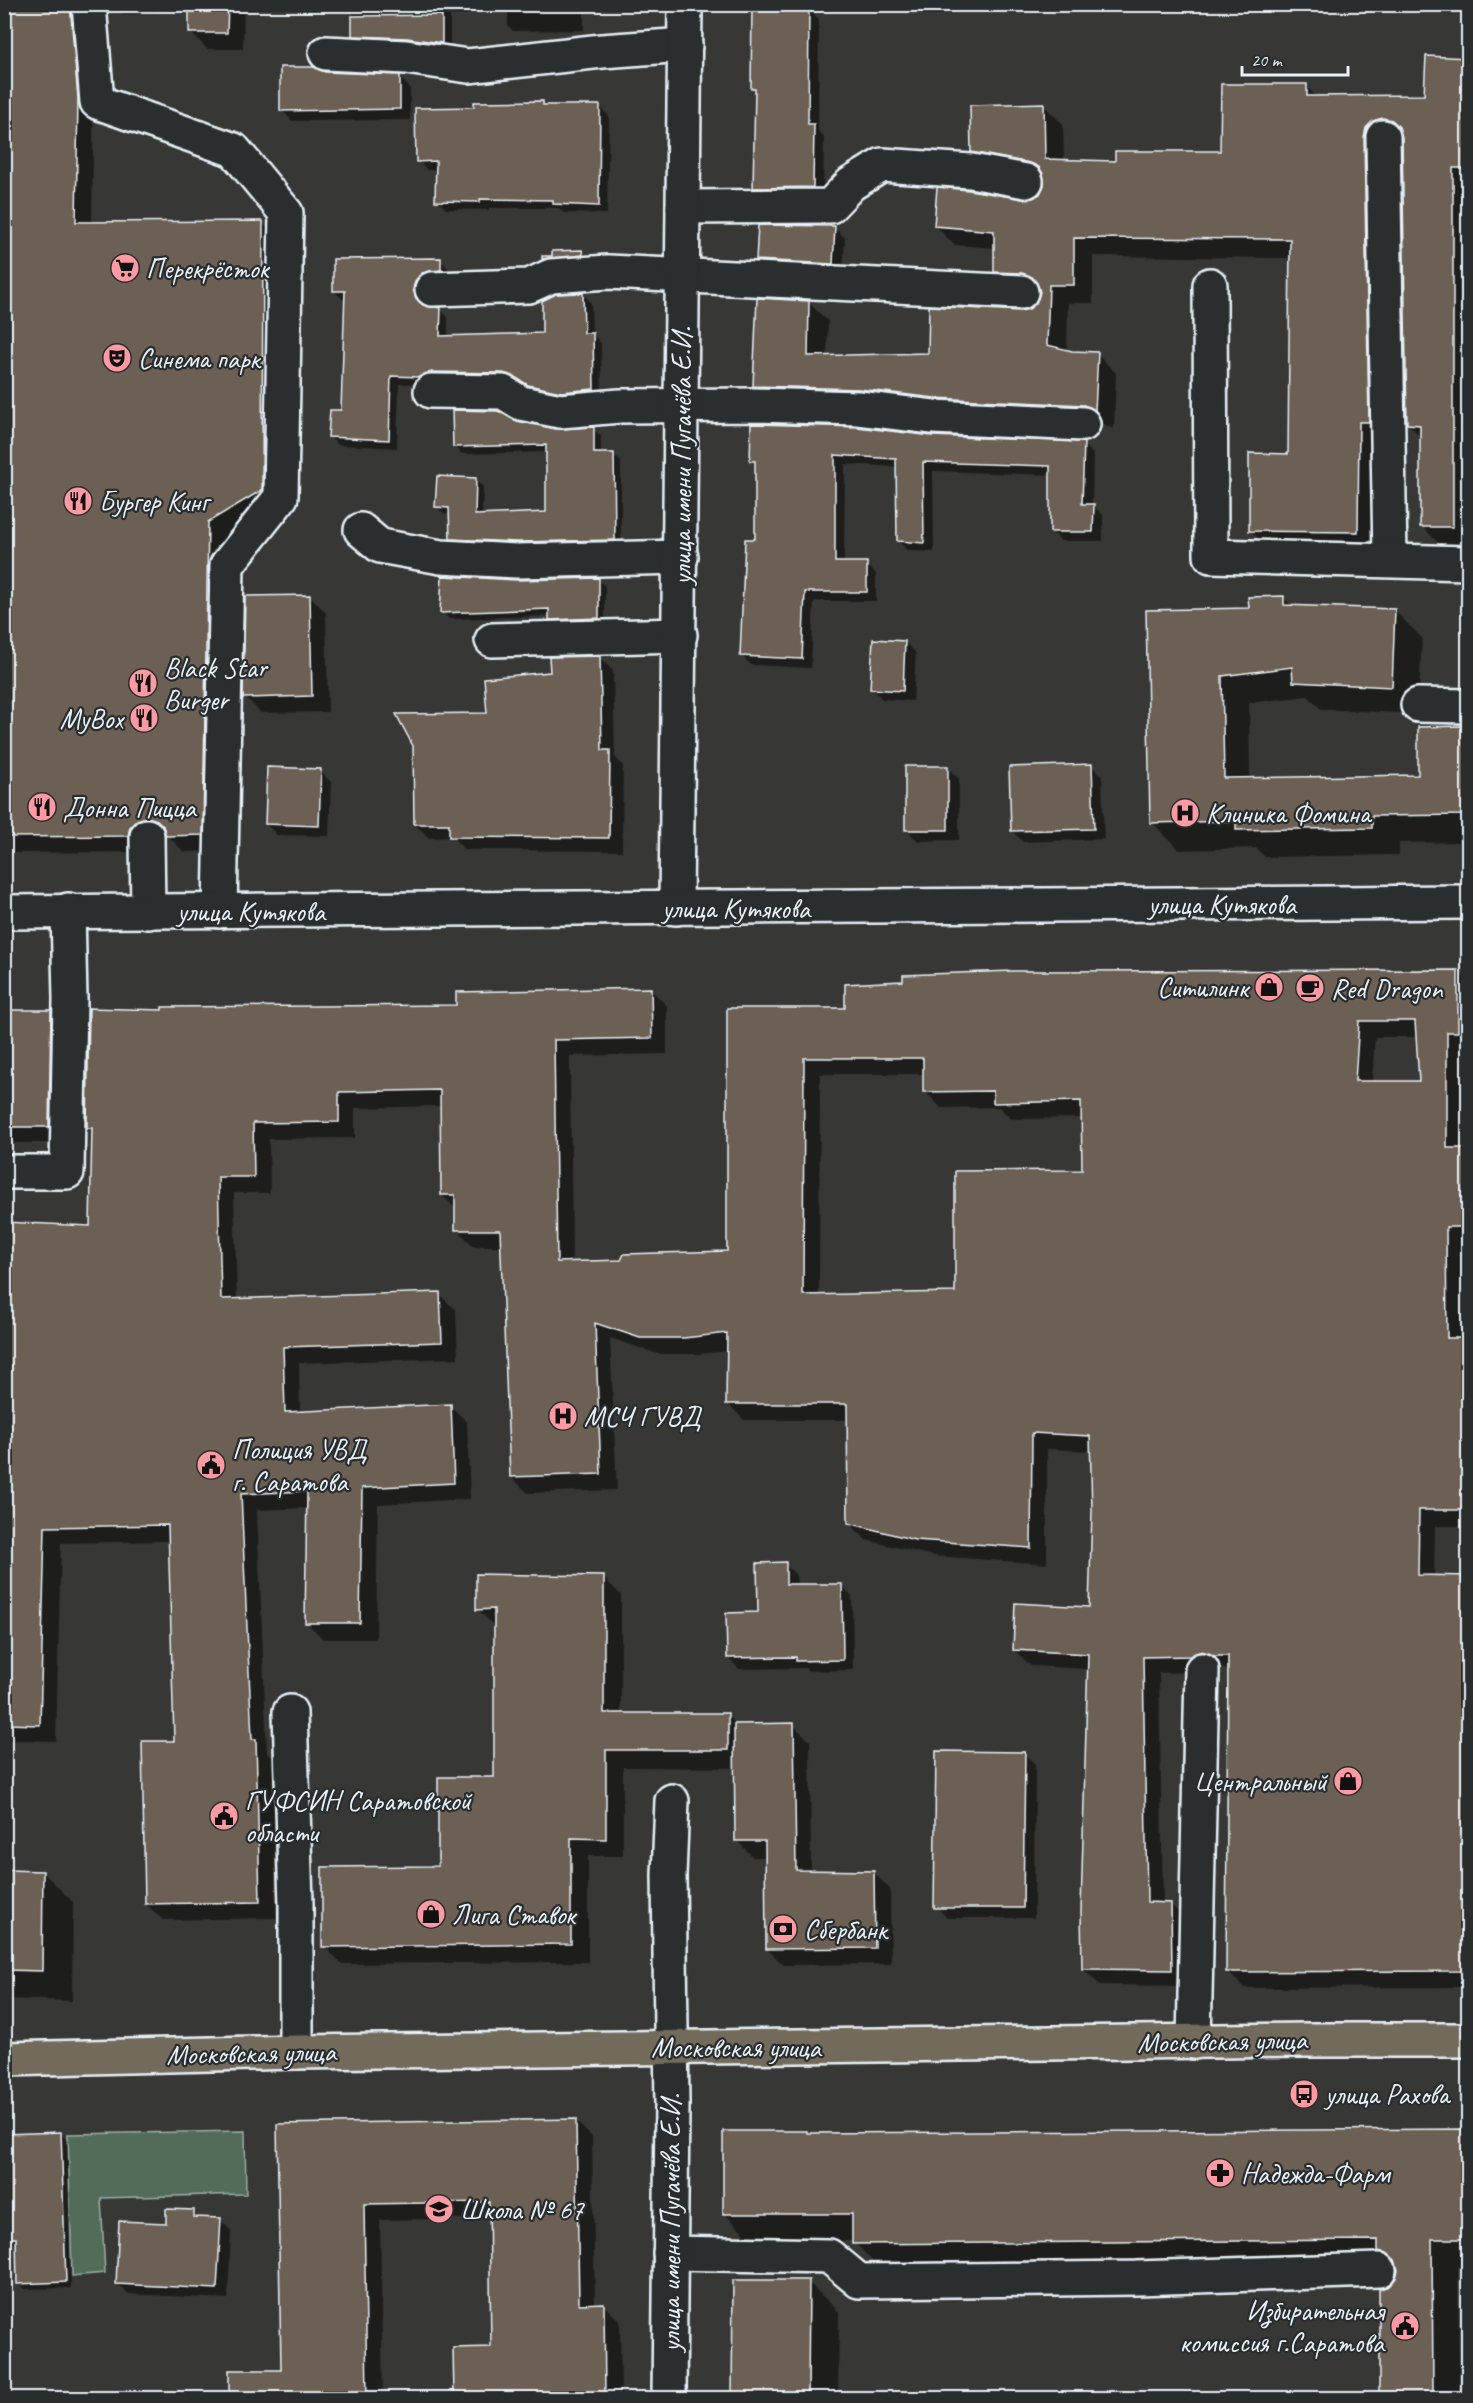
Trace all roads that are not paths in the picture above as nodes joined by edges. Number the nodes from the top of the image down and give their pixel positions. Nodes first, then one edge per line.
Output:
1 (89, 4) edge
2 (685, 4) edge
3 (685, 45) junction
4 (326, 53) dead end
5 (1383, 137) dead end
6 (1026, 181) dead end
7 (683, 207) junction
8 (681, 274) junction
9 (1210, 285) dead end
10 (432, 289) dead end
11 (1021, 292) dead end
12 (431, 391) dead end
13 (681, 406) junction
14 (1083, 424) dead end
15 (360, 530) dead end
16 (681, 557) junction
17 (1390, 560) junction
18 (1468, 563) edge
19 (680, 635) junction
20 (492, 640) dead end
21 (1418, 705) dead end
22 (1468, 706) edge
23 (147, 836) dead end
24 (1468, 902) edge
25 (676, 908) junction
26 (68, 910) junction
27 (220, 911) junction
28 (4, 912) edge
29 (148, 912) junction
30 (4, 1172) edge
31 (1202, 1671) dead end
32 (290, 1712) dead end
33 (672, 1801) dead end
34 (1468, 2040) edge
35 (1194, 2042) junction
36 (671, 2048) junction
37 (296, 2052) junction
38 (4, 2059) edge
39 (670, 2253) junction
40 (1379, 2270) dead end
41 (669, 2398) edge

1 - 27 street
2 - 3 street, улица имени Пугачёва Е.И.
3 - 4 street
3 - 7 street, улица имени Пугачёва Е.И.
5 - 17 street
6 - 7 street
7 - 8 street, улица имени Пугачёва Е.И.
8 - 10 street
8 - 11 street
8 - 13 street, улица имени Пугачёва Е.И.
9 - 17 street
12 - 13 street
13 - 14 street
13 - 16 street, улица имени Пугачёва Е.И.
15 - 16 street
16 - 19 street, улица имени Пугачёва Е.И.
17 - 18 street
19 - 20 street
19 - 25 street, улица имени Пугачёва Е.И.
21 - 22 street
23 - 29 street
24 - 25 street, улица Кутякова
25 - 27 street, улица Кутякова
26 - 28 street, улица Кутякова
26 - 29 street, улица Кутякова
26 - 30 street
27 - 29 street, улица Кутякова
31 - 35 street
32 - 37 street
33 - 36 street, улица имени Пугачёва Е.И.
34 - 35 main road, Московская улица
35 - 36 main road, Московская улица
36 - 37 main road, Московская улица
36 - 39 street, улица имени Пугачёва Е.И.
37 - 38 main road, Московская улица
39 - 40 street
39 - 41 street, улица имени Пугачёва Е.И.

